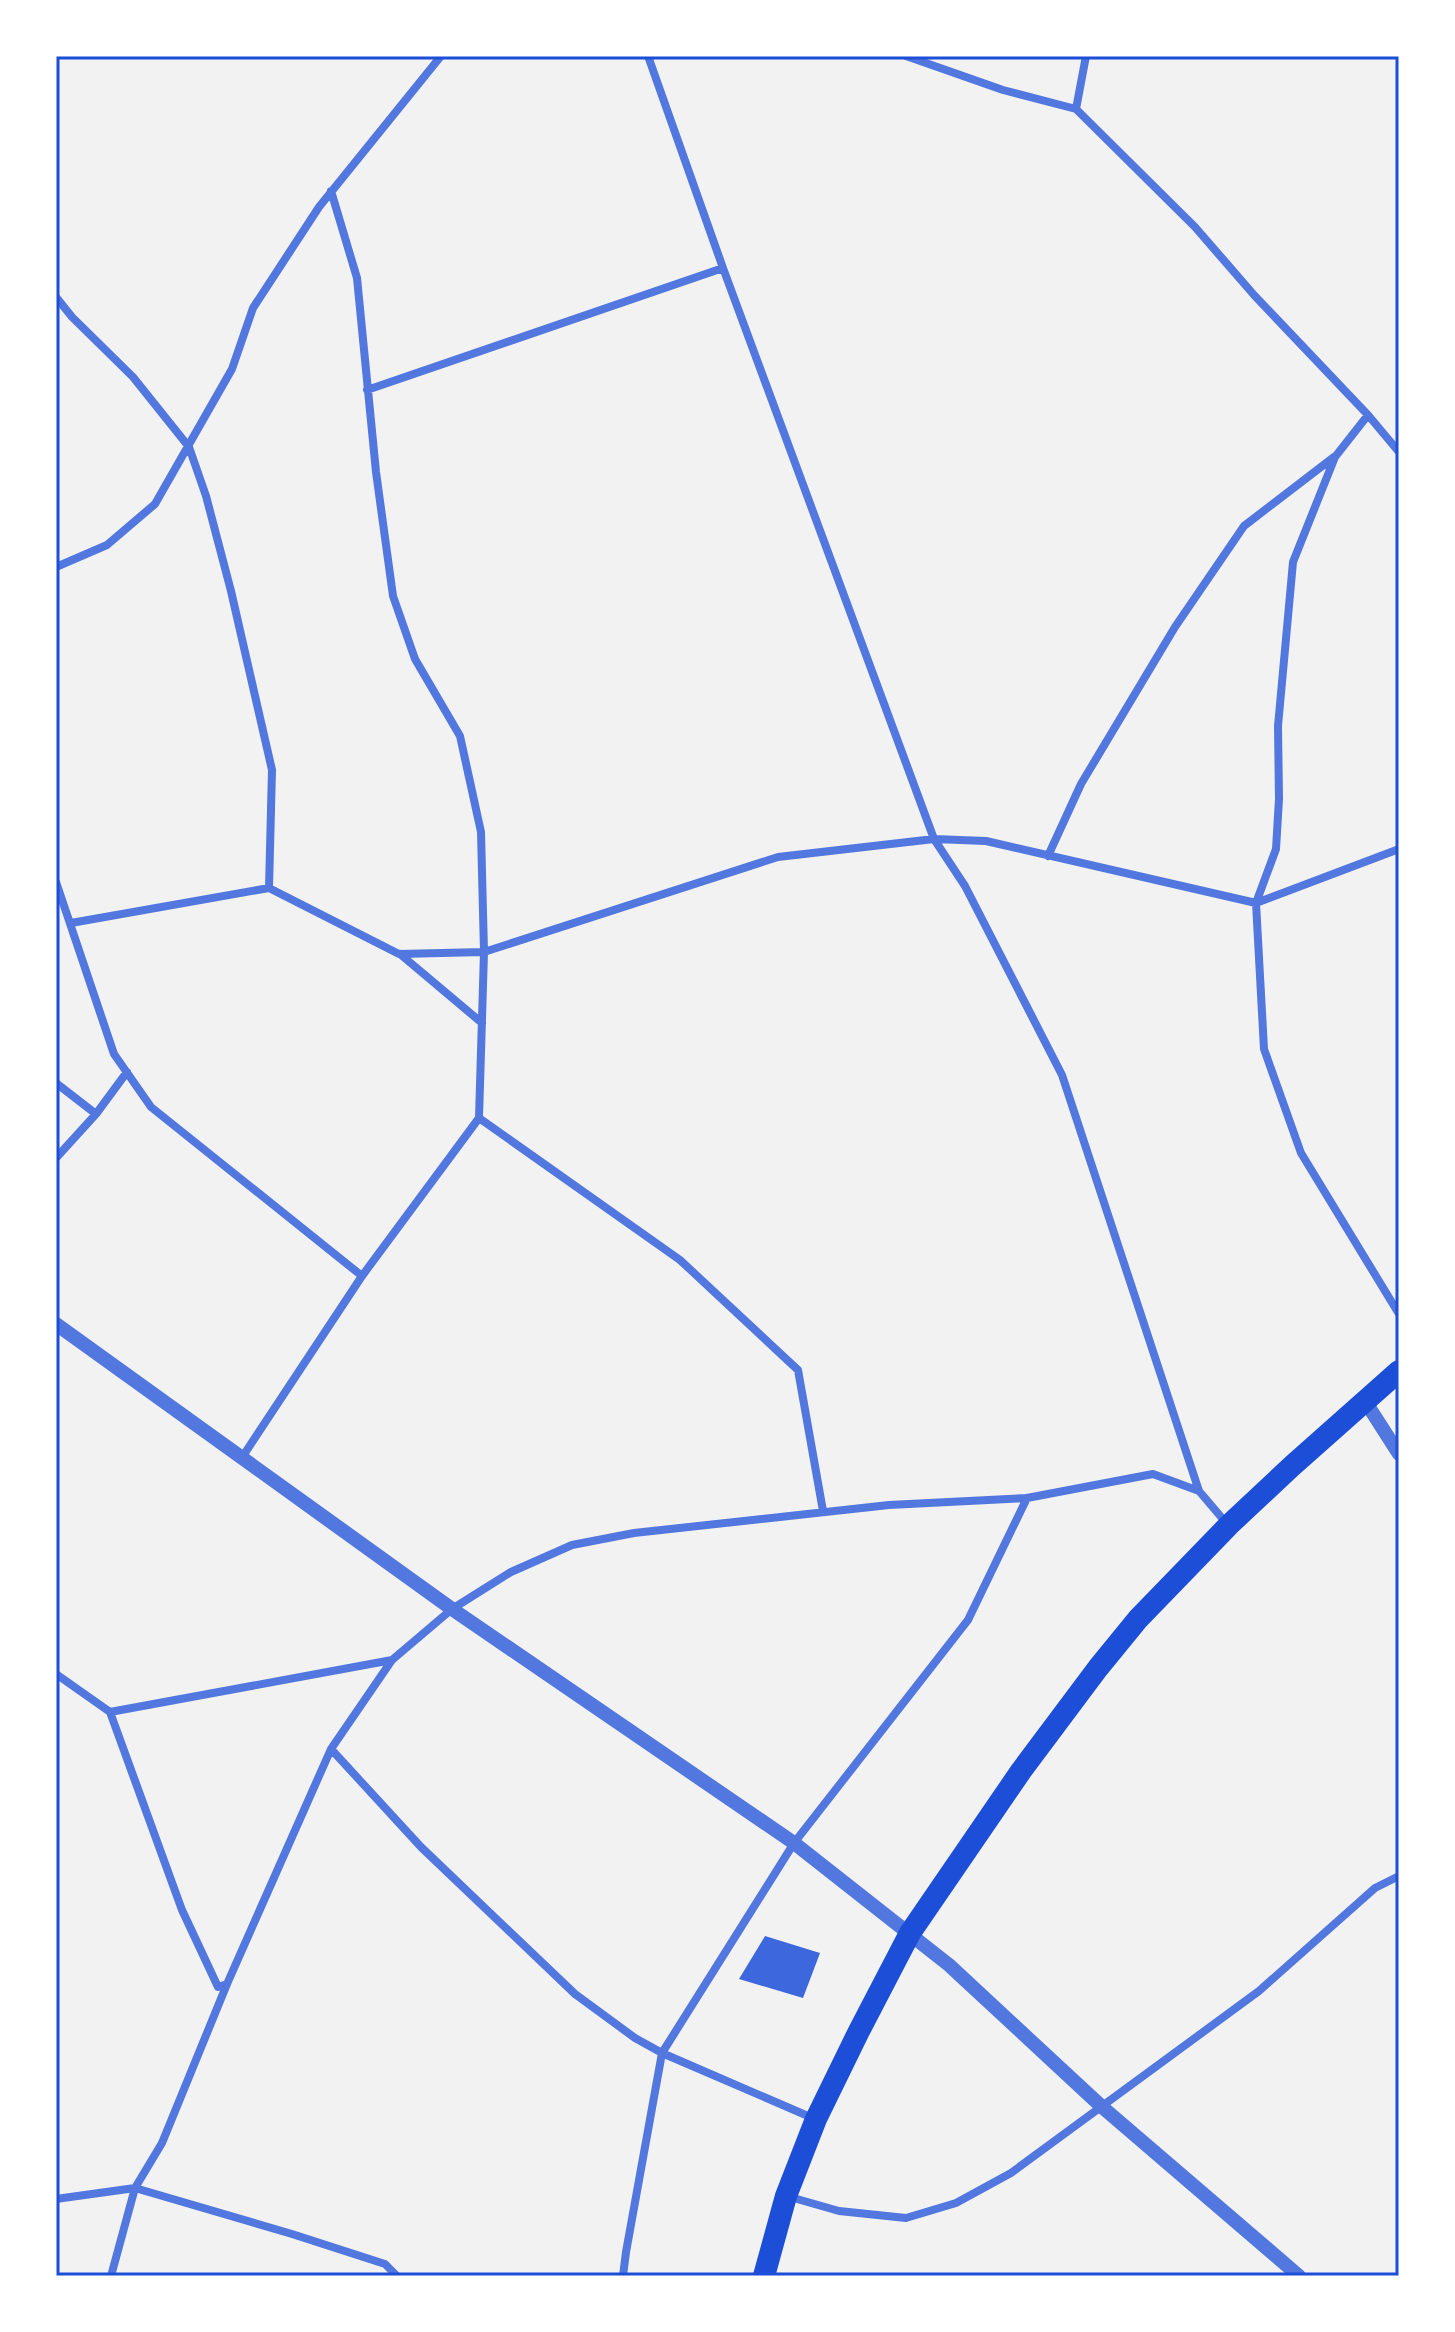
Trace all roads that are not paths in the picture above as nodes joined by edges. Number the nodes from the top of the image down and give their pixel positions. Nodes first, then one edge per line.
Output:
1 (441, 56) edge
2 (648, 56) edge
3 (906, 56) edge
4 (1086, 56) edge
5 (1076, 109) junction
6 (331, 191) junction
7 (723, 268) junction
8 (56, 297) edge
9 (367, 390) junction
10 (1368, 415) junction
11 (189, 447) junction
12 (1399, 452) edge
13 (1335, 457) junction
14 (56, 567) edge
15 (934, 839) junction
16 (1399, 849) edge
17 (1048, 856) junction
18 (56, 882) edge
19 (269, 888) junction
20 (1256, 903) junction
21 (71, 923) junction
22 (484, 952) junction
23 (399, 954) junction
24 (482, 1023) junction
25 (127, 1072) junction
26 (56, 1083) edge
27 (96, 1114) junction
28 (479, 1118) junction
29 (56, 1158) edge
30 (362, 1276) junction
31 (1399, 1314) edge
32 (56, 1324) edge
33 (1399, 1371) edge
34 (1365, 1401) junction
35 (1399, 1454) edge
36 (241, 1459) junction
37 (1199, 1491) junction
38 (1027, 1498) junction
39 (823, 1511) junction
40 (1229, 1525) junction
41 (452, 1609) junction
42 (392, 1660) junction
43 (56, 1674) edge
44 (110, 1712) junction
45 (331, 1749) junction
46 (794, 1843) junction
47 (1399, 1876) edge
48 (910, 1933) junction
49 (227, 1984) junction
50 (662, 2053) junction
51 (1101, 2106) junction
52 (816, 2119) junction
53 (135, 2188) junction
54 (786, 2196) junction
55 (56, 2199) edge
56 (111, 2276) edge
57 (397, 2276) edge
58 (623, 2276) edge
59 (764, 2276) edge
60 (1299, 2276) edge

1 - 6 street
2 - 7 street
3 - 5 street
4 - 5 street
5 - 10 street
6 - 9 street
6 - 11 street
7 - 9 street
7 - 15 street
8 - 11 street
9 - 22 street
10 - 12 street
10 - 13 street
11 - 14 street
11 - 19 street
13 - 17 street
13 - 20 street
15 - 17 street
15 - 22 street
15 - 37 street
16 - 20 street
17 - 20 street
18 - 21 street
19 - 21 street
19 - 23 street
20 - 31 street
21 - 25 street
22 - 23 street
22 - 24 street
23 - 24 street
24 - 28 street
25 - 27 street
25 - 30 street
26 - 27 street
27 - 29 street
28 - 30 street
28 - 39 street
30 - 36 street
32 - 36 street
33 - 34 highway
34 - 35 street
34 - 40 highway
36 - 41 street
37 - 38 street
37 - 40 street
38 - 39 street
38 - 46 street
39 - 41 street
40 - 48 highway
41 - 42 street
41 - 46 street
42 - 44 street
42 - 45 street
43 - 44 street
44 - 49 street
45 - 49 street
45 - 50 street
46 - 48 street
46 - 50 street
47 - 51 street
48 - 51 street
48 - 52 highway
49 - 53 street
50 - 52 street
50 - 58 street
51 - 54 street
51 - 60 street
52 - 54 highway
53 - 55 street
53 - 56 street
53 - 57 street
54 - 59 highway

